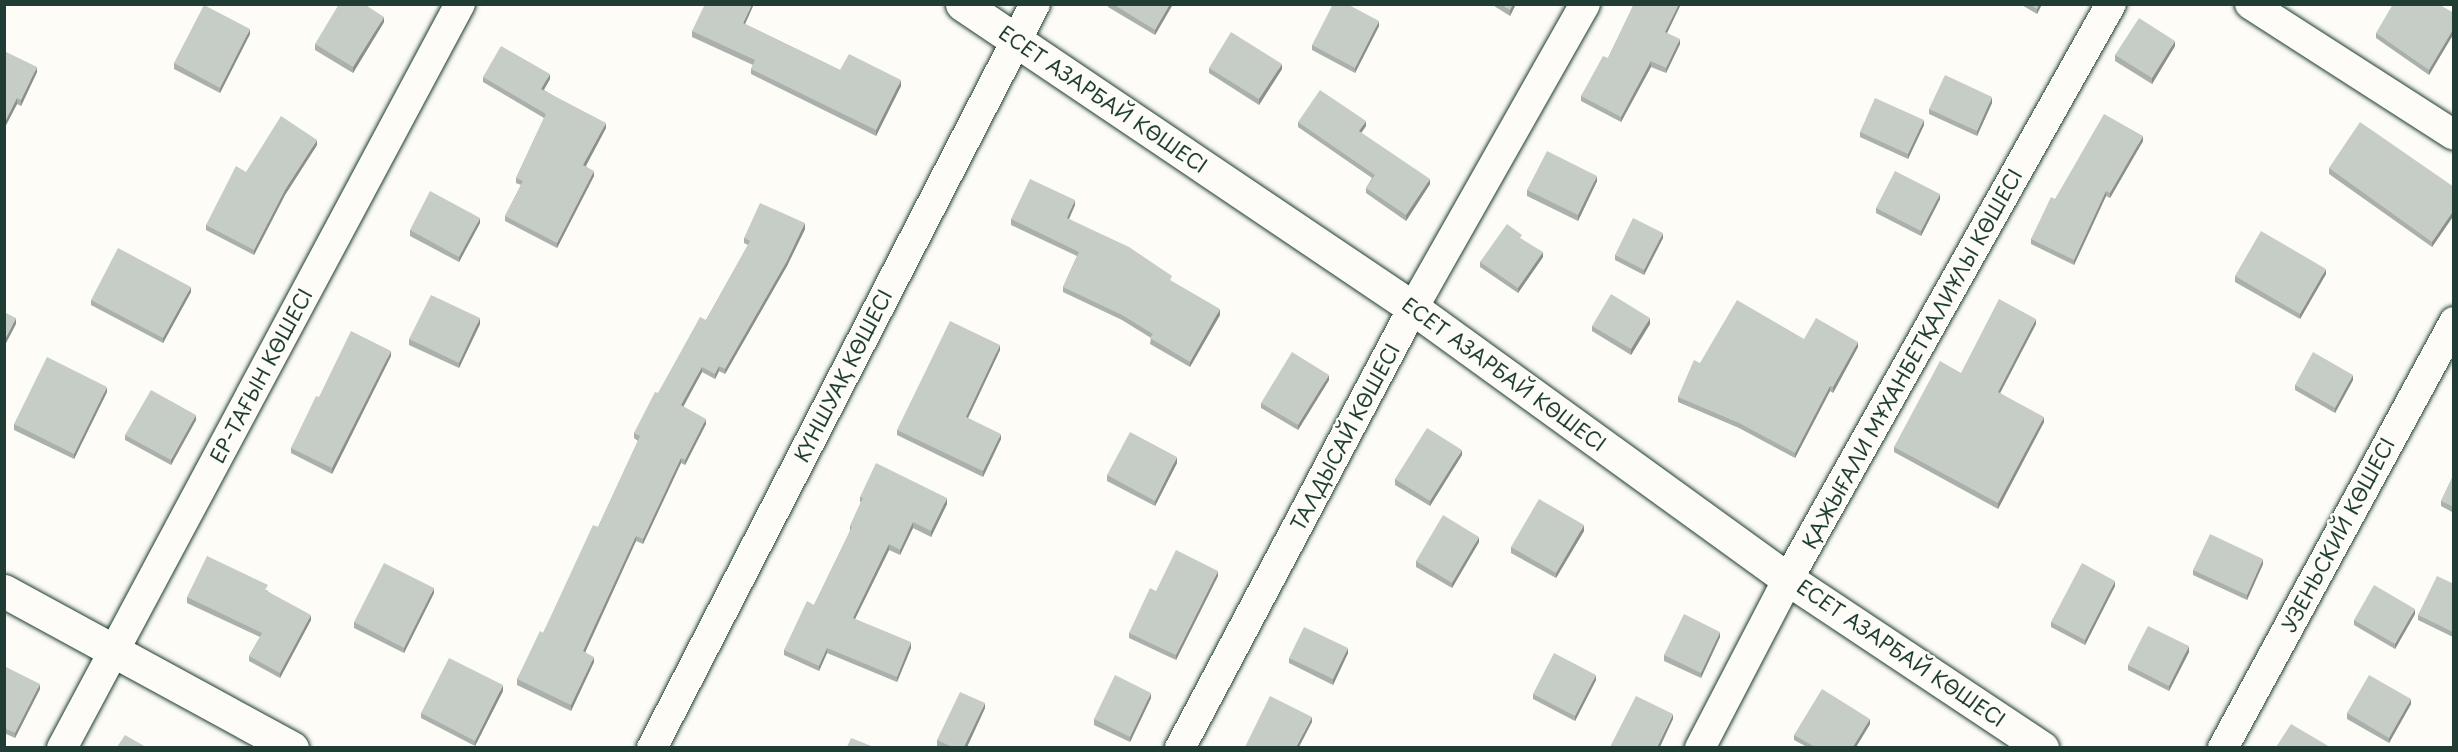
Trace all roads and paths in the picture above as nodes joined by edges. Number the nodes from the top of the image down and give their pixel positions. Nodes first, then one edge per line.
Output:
1 (460, 4) edge
2 (962, 4) edge
3 (1035, 4) edge
4 (1585, 4) edge
5 (2111, 4) edge
6 (2250, 4) edge
7 (1015, 40) junction
8 (2454, 135) edge
9 (1413, 308) junction
10 (2454, 322) edge
11 (1788, 579) junction
12 (4, 591) edge
13 (115, 649) junction
14 (62, 747) edge
15 (292, 747) edge
16 (652, 747) edge
17 (1180, 747) edge
18 (1700, 747) edge
19 (2042, 747) edge
20 (2223, 747) edge

1 - 13 street, ЕР-ТАҒЫН КӨШЕСІ
2 - 7 street, ЕСЕТ АЗАРБАЙ КӨШЕСІ
3 - 7 street, КҮНШУАҚ КӨШЕСІ
4 - 9 street, ТАЛДЫСАЙ КӨШЕСІ
5 - 11 street, ҚАЖЫҒАЛИ МҰХАНБЕТҚАЛИҰЛЫ КӨШЕСІ
6 - 8 street
7 - 9 street, ЕСЕТ АЗАРБАЙ КӨШЕСІ
7 - 16 street, КҮНШУАҚ КӨШЕСІ
9 - 11 street, ЕСЕТ АЗАРБАЙ КӨШЕСІ
9 - 17 street, ТАЛДЫСАЙ КӨШЕСІ
10 - 20 street, УЗЕНЬСКИЙ КӨШЕСІ
11 - 18 street, ҚАЖЫҒАЛИ МҰХАНБЕТҚАЛИҰЛЫ КӨШЕСІ
11 - 19 street, ЕСЕТ АЗАРБАЙ КӨШЕСІ
12 - 13 street
13 - 14 street, ЕР-ТАҒЫН КӨШЕСІ
13 - 15 street

